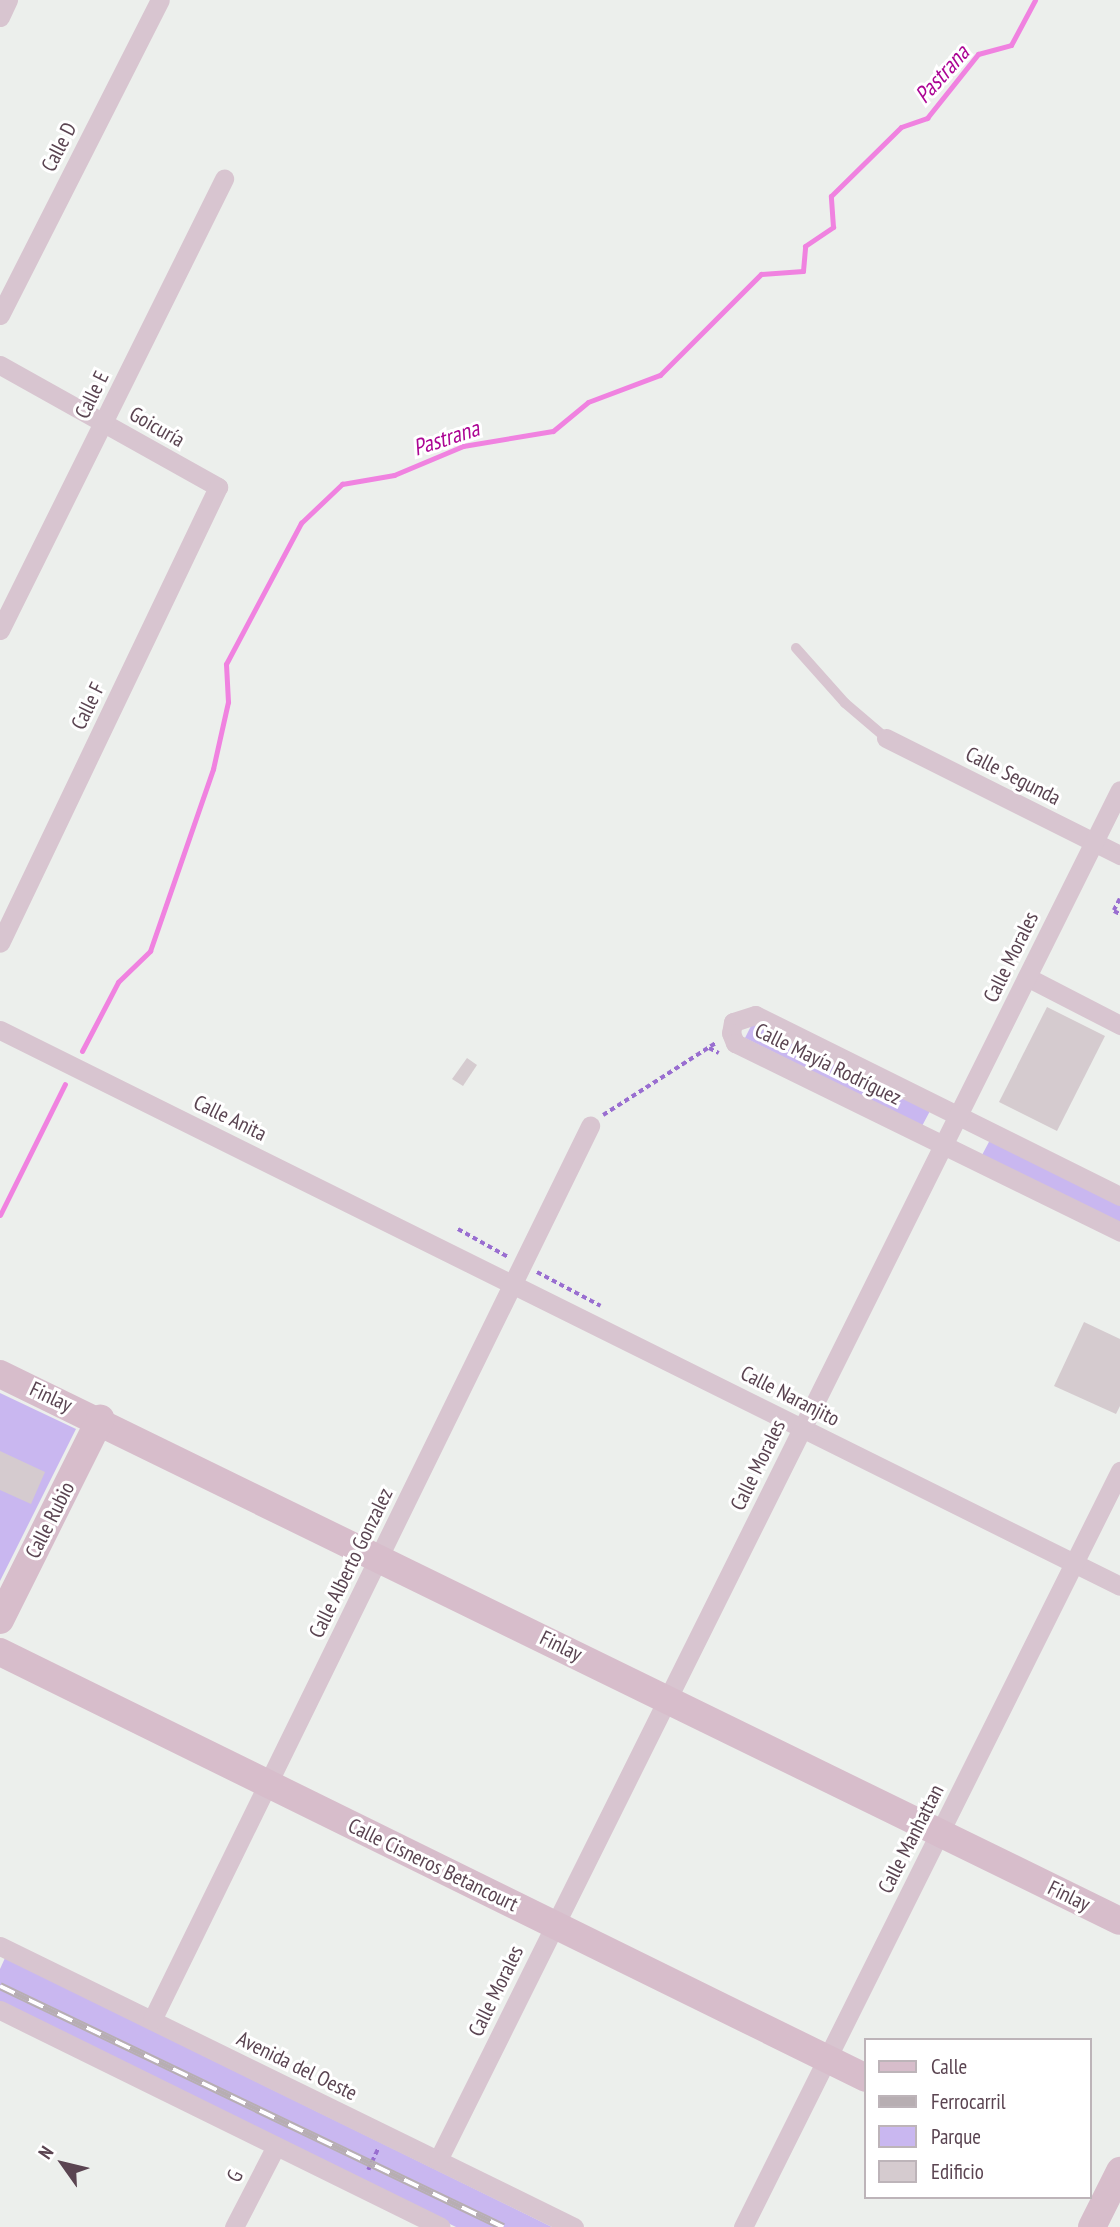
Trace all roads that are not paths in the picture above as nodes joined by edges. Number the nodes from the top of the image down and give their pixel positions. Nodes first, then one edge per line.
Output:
1 (8, 0) edge
2 (160, 0) edge
3 (0, 17) edge
4 (224, 179) dead end
5 (0, 315) edge
6 (0, 365) edge
7 (104, 423) junction
8 (218, 487) joint
9 (0, 630) edge
10 (796, 648) dead end
11 (886, 738) joint
12 (1120, 790) edge
13 (1094, 842) junction
14 (1120, 855) edge
15 (0, 943) edge
16 (1027, 977) junction
17 (1120, 1025) edge
18 (0, 1030) edge
19 (958, 1116) junction
20 (590, 1126) road end
21 (943, 1146) junction
22 (1120, 1196) edge
23 (1120, 1233) edge
24 (440, 1246) joint
25 (513, 1283) junction
26 (0, 1374) edge
27 (100, 1419) junction
28 (802, 1428) junction
29 (1120, 1471) edge
30 (379, 1557) junction
31 (1074, 1563) junction
32 (1120, 1586) edge
33 (0, 1620) edge
34 (0, 1652) edge
35 (668, 1698) junction
36 (268, 1784) junction
37 (940, 1832) junction
38 (1120, 1921) edge
39 (555, 1925) junction
40 (0, 1946) edge
41 (0, 2010) edge
42 (152, 2020) junction
43 (827, 2059) junction
44 (864, 2077) edge
45 (276, 2146) junction
46 (438, 2160) junction
47 (1120, 2171) edge
48 (1106, 2197) edge
49 (234, 2227) edge
50 (441, 2227) edge
51 (574, 2227) edge
52 (743, 2227) edge
53 (1092, 2227) edge

1 - 3 street
2 - 5 street, Calle D
4 - 7 street, Calle E
6 - 7 street, Goicuría
7 - 8 street, Goicuría
7 - 9 street, Calle E
8 - 15 street, Calle F
10 - 11 lane
11 - 13 street, Calle Segunda
12 - 13 street, Calle Morales
13 - 14 street, Calle Segunda
13 - 16 street, Calle Morales
16 - 17 street
16 - 19 street, Calle Morales
18 - 24 street, Calle Anita
19 - 21 street, Calle Morales
19 - 21 street, Calle Mayía Rodríguez
19 - 22 street, Calle Mayía Rodríguez
20 - 25 street, Calle Alberto Gonzalez
21 - 23 street, Calle Mayía Rodríguez
21 - 28 street, Calle Morales
24 - 25 street, Calle Naranjito
25 - 28 street, Calle Naranjito
25 - 30 street, Calle Alberto Gonzalez
26 - 27 street, Finlay
27 - 30 street, Finlay
27 - 33 street, Calle Rubio
28 - 31 street, Calle Naranjito
28 - 35 street, Calle Morales
29 - 31 street, Calle Manhattan
30 - 35 street, Finlay
30 - 36 street, Calle Alberto Gonzalez
31 - 32 street, Calle Naranjito
31 - 37 street, Calle Manhattan
34 - 36 street, Calle Cisneros Betancourt
35 - 37 street, Finlay
35 - 39 street, Calle Morales
36 - 39 street, Calle Cisneros Betancourt
36 - 42 street, Calle Alberto Gonzalez
37 - 38 street, Finlay
37 - 43 street, Calle Manhattan
39 - 43 street, Calle Cisneros Betancourt
39 - 46 street, Calle Morales
40 - 42 street, Avenida del Oeste
41 - 45 street
42 - 46 street, Avenida del Oeste
43 - 44 street, Calle Cisneros Betancourt
43 - 52 street, Calle Manhattan
45 - 49 street, G
45 - 50 street
46 - 51 street, Avenida del Oeste
47 - 48 street
48 - 53 street

